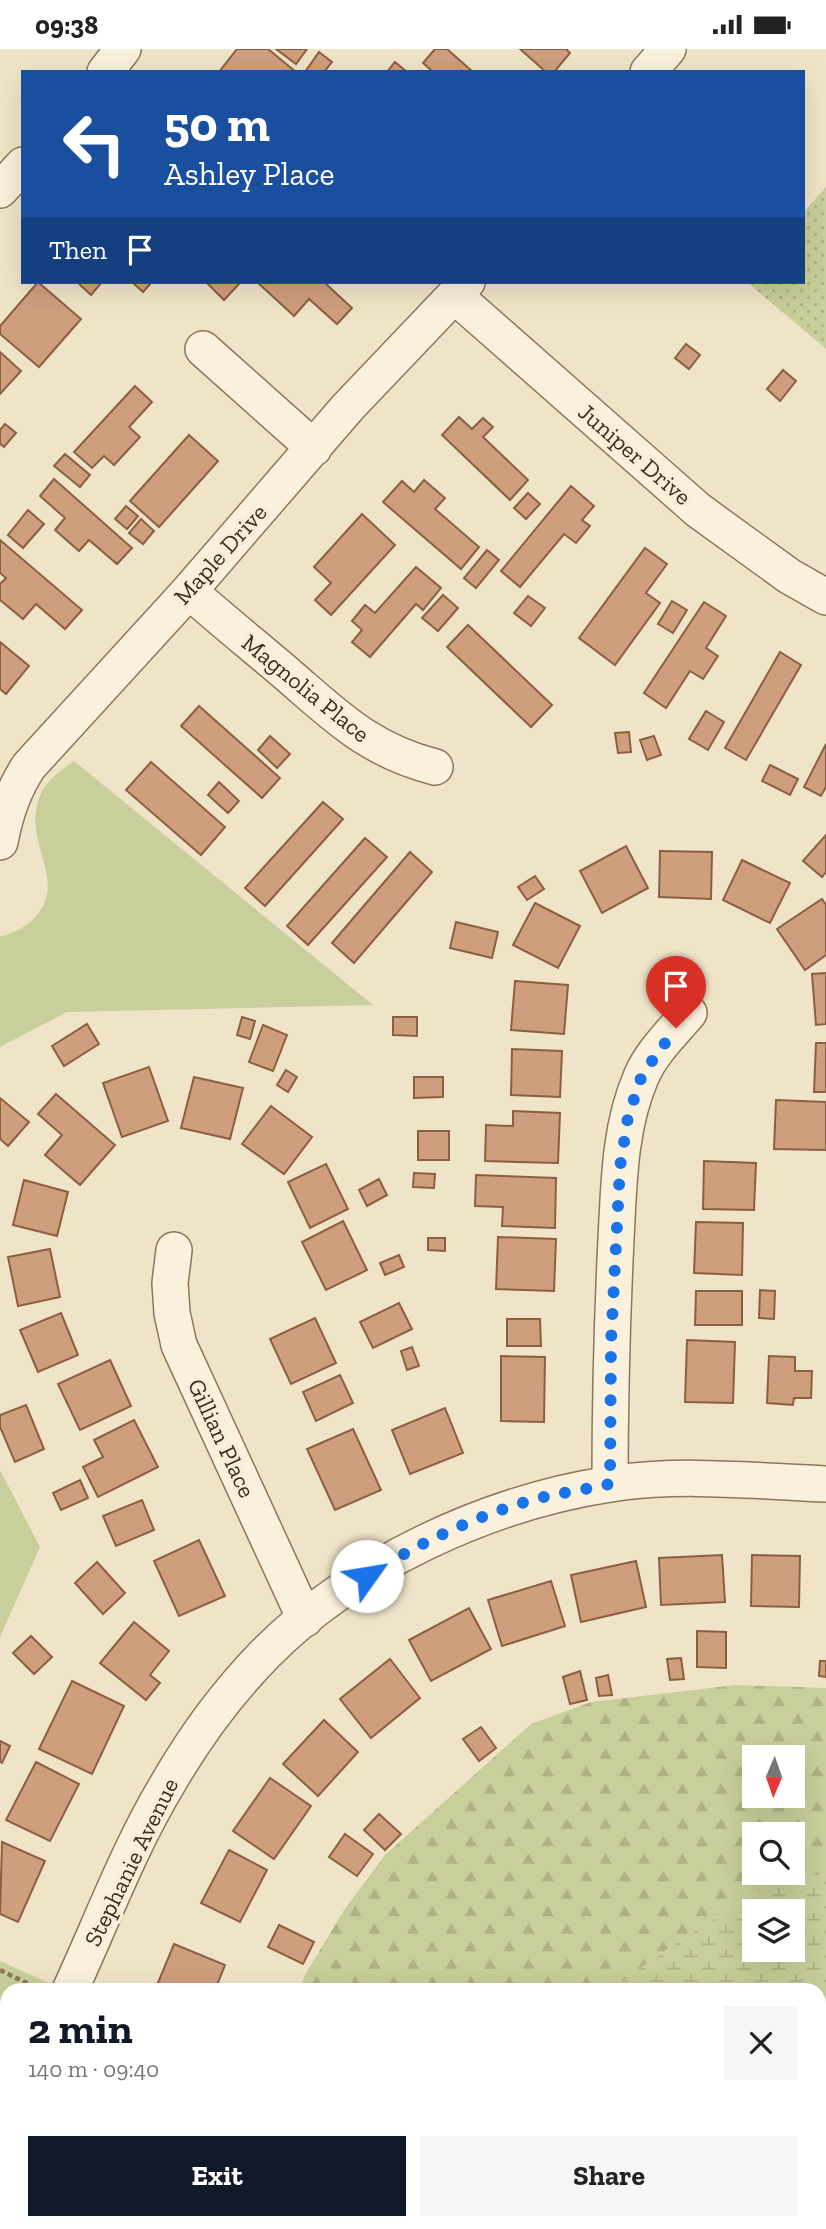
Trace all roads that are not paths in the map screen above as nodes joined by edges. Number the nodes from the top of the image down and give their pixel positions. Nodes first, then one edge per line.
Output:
1 (123, 49) edge
2 (668, 49) edge
3 (107, 70) edge
4 (650, 70) edge
5 (21, 167) edge
6 (0, 191) edge
7 (461, 289) edge
8 (203, 349) dead end
9 (314, 448) junction
10 (189, 591) junction
11 (826, 597) edge
12 (435, 767) dead end
13 (0, 842) edge
14 (689, 1013) dead end
15 (174, 1250) dead end
16 (610, 1484) junction
17 (826, 1484) edge
18 (304, 1619) junction
19 (73, 1983) edge

1 - 3 street
2 - 4 street
5 - 6 street
7 - 9 street, Maple Drive
7 - 11 street, Juniper Drive
8 - 9 street
9 - 10 street, Maple Drive
10 - 12 street, Magnolia Place
10 - 13 street, Maple Drive
14 - 16 street
15 - 18 street, Gillian Place
16 - 17 street, Stephanie Avenue
16 - 18 street, Stephanie Avenue
18 - 19 street, Stephanie Avenue

